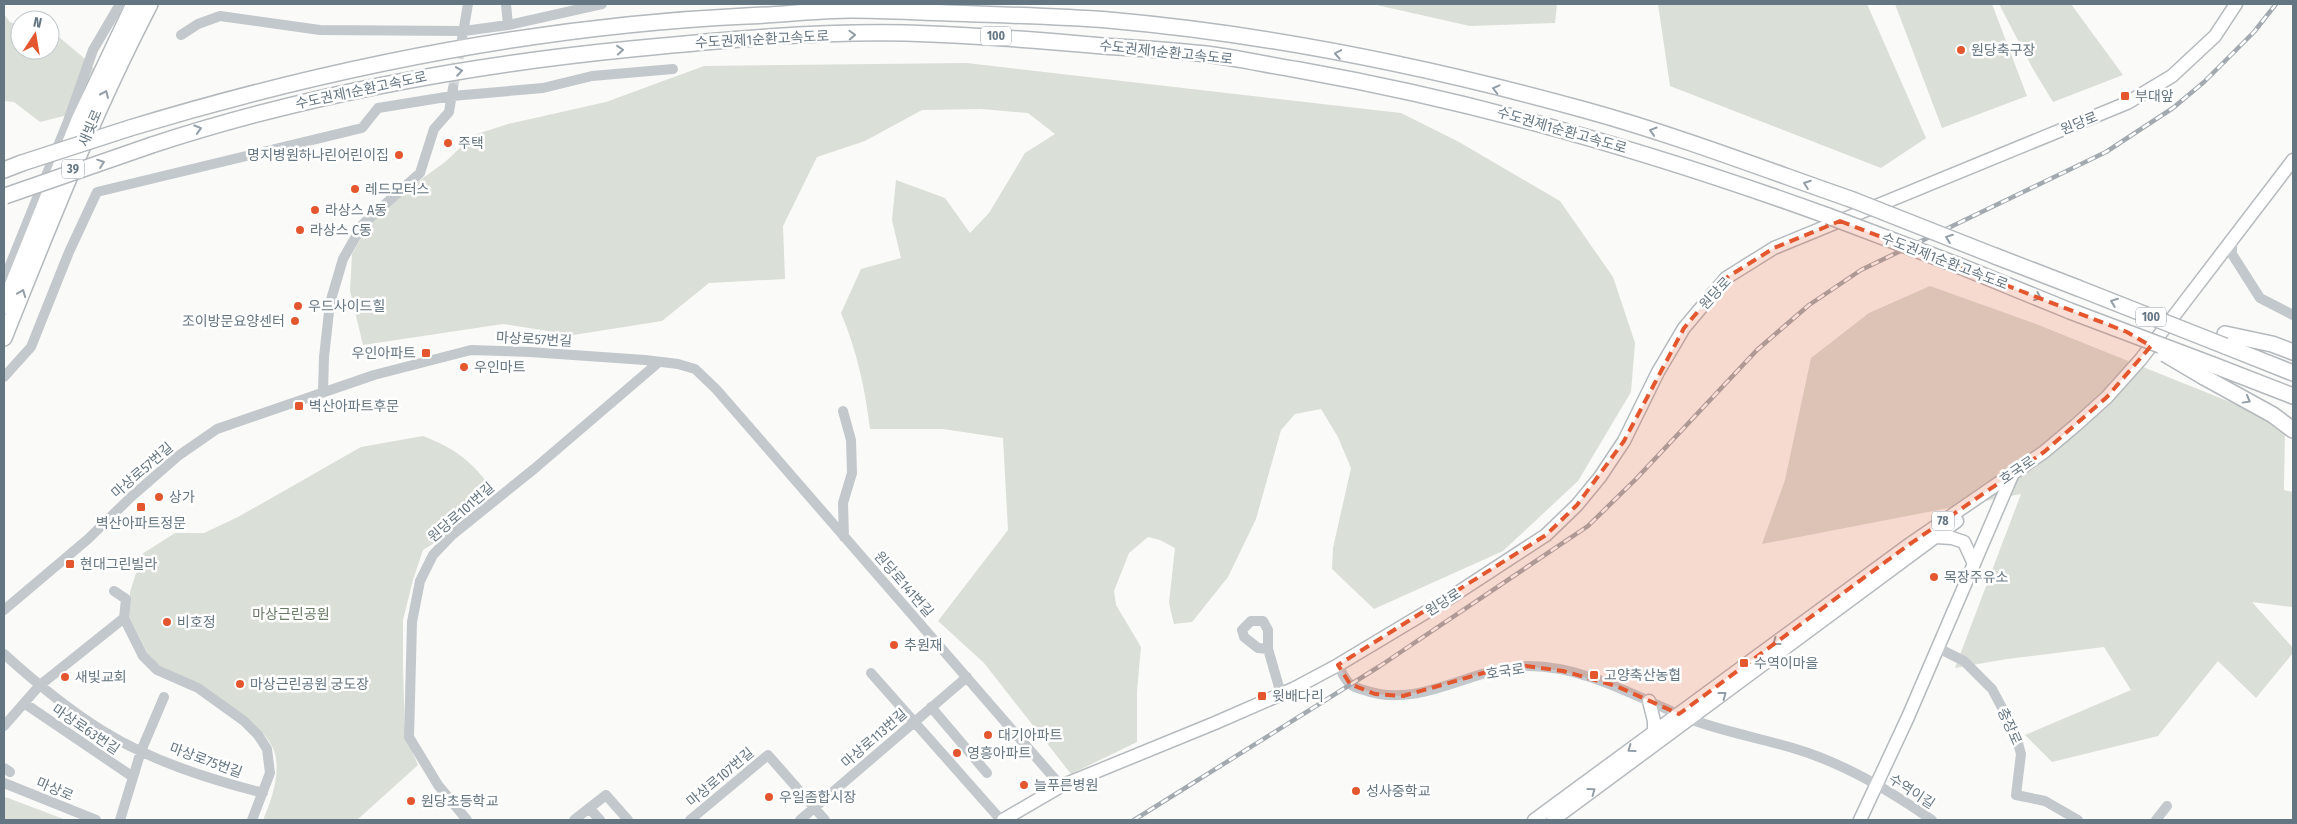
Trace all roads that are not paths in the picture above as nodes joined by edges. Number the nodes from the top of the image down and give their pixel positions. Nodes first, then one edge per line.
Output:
1 (120, 4) edge
2 (134, 4) edge
3 (150, 4) edge
4 (468, 4) edge
5 (506, 4) edge
6 (602, 4) edge
7 (2236, 4) edge
8 (508, 25) junction
9 (182, 35) dead end
10 (463, 35) junction
11 (673, 69) dead end
12 (452, 92) junction
13 (2293, 160) edge
14 (4, 170) edge
15 (2293, 173) edge
16 (5, 197) edge
17 (2232, 248) junction
18 (4, 280) edge
19 (4, 306) edge
20 (2293, 315) edge
21 (4, 338) edge
22 (2225, 340) junction
23 (2272, 344) junction
24 (2293, 348) edge
25 (2293, 352) edge
26 (659, 362) junction
27 (2208, 371) junction
28 (2293, 373) edge
29 (4, 377) edge
30 (323, 392) junction
31 (2293, 396) edge
32 (843, 411) dead end
33 (2293, 430) edge
34 (2013, 473) junction
35 (2008, 486) junction
36 (844, 537) junction
37 (1936, 537) junction
38 (1974, 564) junction
39 (114, 592) dead end
40 (4, 610) edge
41 (124, 618) junction
42 (1938, 648) junction
43 (1268, 649) dead end
44 (4, 654) edge
45 (1338, 666) junction
46 (871, 673) dead end
47 (967, 677) junction
48 (40, 686) junction
49 (1281, 694) junction
50 (164, 697) dead end
51 (1649, 701) junction
52 (24, 703) junction
53 (931, 707) junction
54 (1685, 716) junction
55 (915, 721) junction
56 (4, 726) edge
57 (1654, 733) junction
58 (141, 751) junction
59 (988, 773) dead end
60 (133, 777) junction
61 (4, 783) edge
62 (1877, 784) junction
63 (1061, 786) junction
64 (263, 793) junction
65 (2167, 806) dead end
66 (589, 808) junction
67 (814, 808) junction
68 (96, 820) edge
69 (120, 820) edge
70 (252, 820) edge
71 (467, 820) edge
72 (574, 820) edge
73 (600, 820) edge
74 (628, 820) edge
75 (690, 820) edge
76 (800, 820) edge
77 (825, 820) edge
78 (1002, 820) edge
79 (1534, 820) edge
80 (1553, 820) edge
81 (1860, 820) edge
82 (1932, 820) edge
83 (2078, 820) edge
84 (2156, 820) edge

1 - 18 street
2 - 19 highway, 새빛로 / 39
21 -> 3 highway, 새빛로 / 39
4 - 10 street
5 - 8 street
6 - 8 street
7 - 45 main road, 원당로
8 - 10 street
9 - 10 street
11 - 12 street
12 - 29 street
12 - 30 street
13 - 17 main road, 호국로 / 78
22 -> 14 highway, 수도권제1순환고속도로 / 100, bridge
15 - 17 main road, 호국로 / 78
16 -> 27 highway, 수도권제1순환고속도로 / 100, bridge
17 - 20 street
17 - 34 main road, 호국로 / 78
17 - 35 main road, 호국로 / 78
22 - 23 highway
22 - 28 highway, 수도권제1순환고속도로 / 100
23 - 24 highway
23 - 25 highway
26 - 30 street, 마상로57번길
26 - 36 street, 원당로141번길
26 - 71 street, 원당로101번길
27 - 31 highway, 수도권제1순환고속도로 / 100
27 -> 33 highway
30 - 40 street, 마상로57번길
32 - 36 street
34 - 35 main road
34 -> 54 main road, 호국로 / 78
35 - 37 main road, 호국로 / 78
35 - 38 main road
36 - 47 street, 원당로141번길
37 - 38 main road
54 -> 37 main road, 호국로 / 78
38 - 42 main road
39 - 41 street
41 - 48 street
41 - 64 street
42 - 62 main road
42 - 83 street, 충장로
43 - 49 street
44 - 48 street, 마상로63번길
45 - 49 main road, 원당로
45 - 51 street, 호국로
46 - 55 street
47 - 53 street, 마상로113번길
47 - 63 street, 원당로141번길
48 - 52 street
48 - 58 street, 마상로63번길
49 - 63 main road, 원당로
50 - 58 street
51 - 54 street, 호국로
51 - 57 main road
52 - 56 street
52 - 60 street, 마상로63번길
53 - 55 street, 마상로113번길
53 - 59 street
54 - 57 main road, 호국로 / 78
54 - 62 street, 호국로
80 -> 54 main road, 호국로 / 78
55 - 67 street, 마상로113번길
55 - 78 street
57 -> 79 main road, 호국로 / 78
58 - 60 street
58 - 64 street, 마상로75번길
60 - 69 street
61 - 68 street, 마상로
62 - 81 main road
62 - 82 street, 수역이길
63 - 78 main road, 원당로
64 - 70 street
65 - 84 street
66 - 72 street
66 - 73 street
66 - 74 street
67 - 75 street, 마상로107번길
67 - 76 street, 마상로113번길
67 - 77 street

